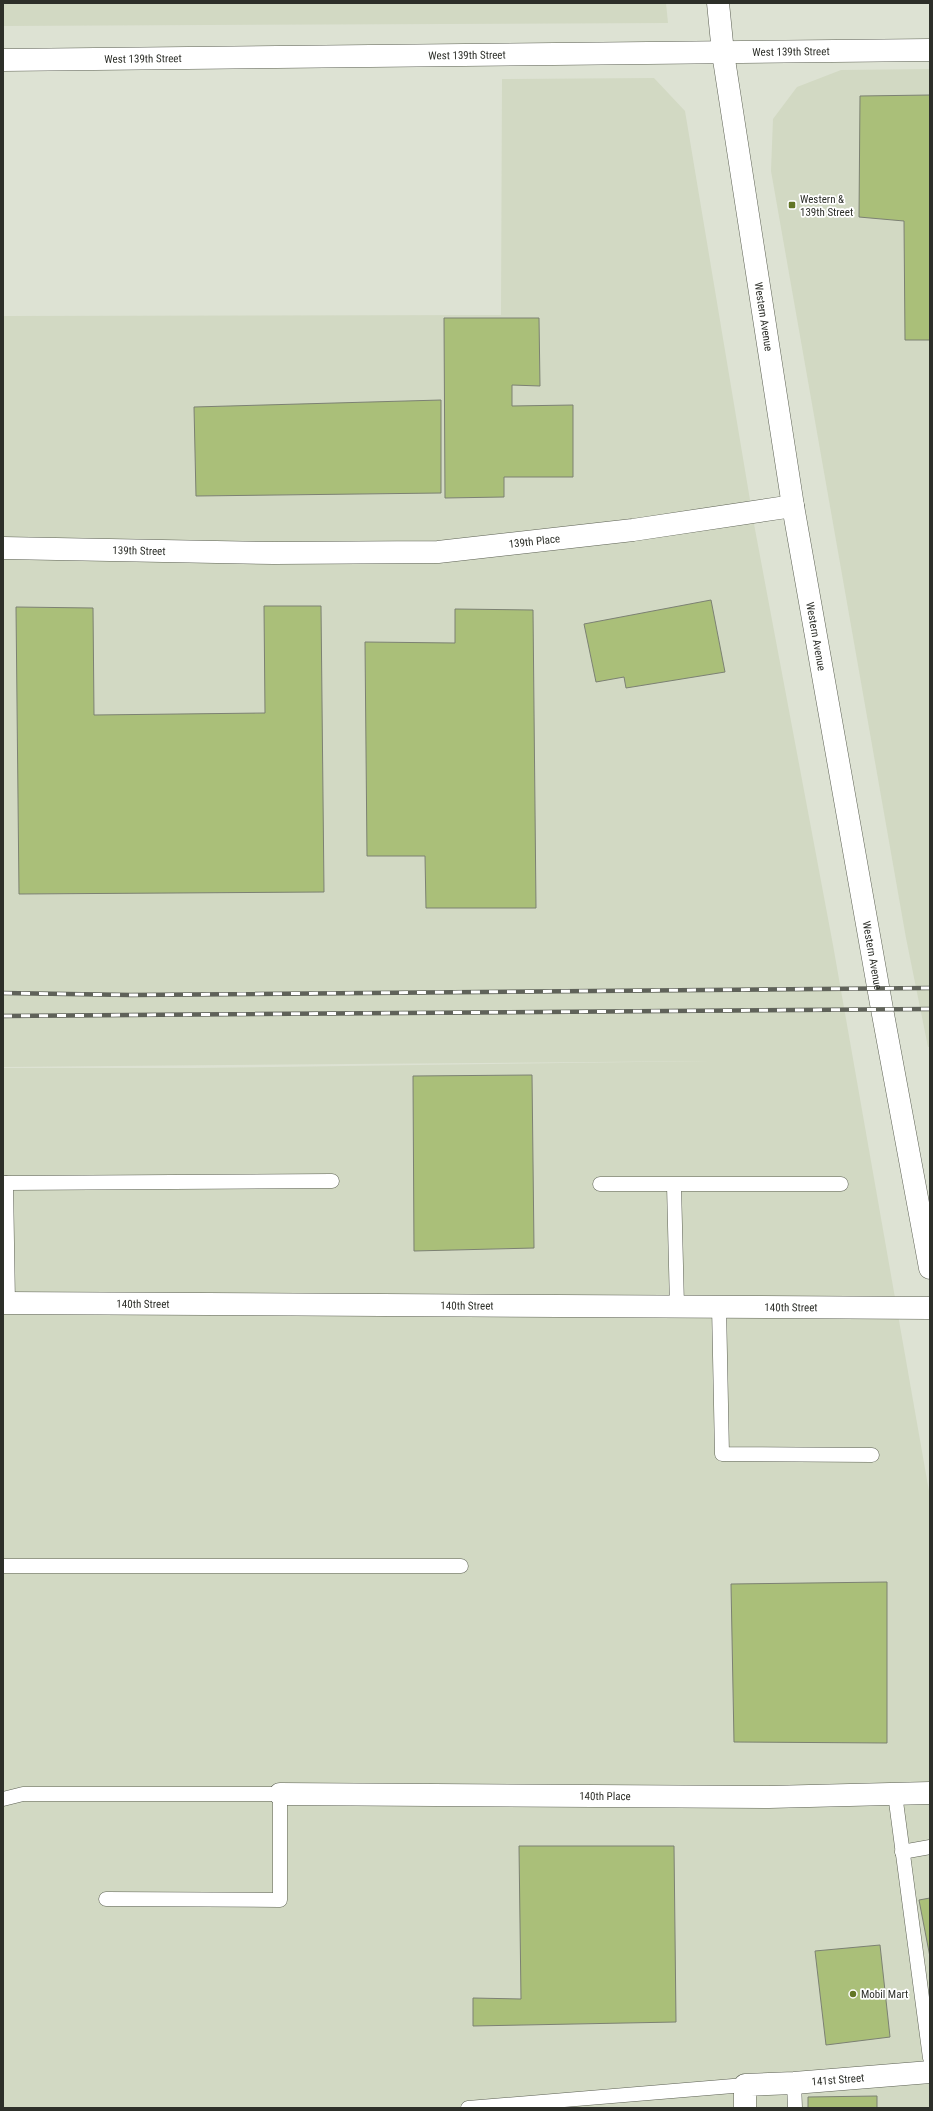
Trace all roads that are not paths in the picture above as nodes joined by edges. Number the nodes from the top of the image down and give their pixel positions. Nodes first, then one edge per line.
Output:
1 (718, 3) edge
2 (930, 50) edge
3 (723, 53) junction
4 (3, 60) edge
5 (793, 506) junction
6 (3, 548) edge
7 (274, 553) joint
8 (332, 1181) dead end
9 (4, 1183) edge
10 (600, 1184) dead end
11 (840, 1184) dead end
12 (674, 1185) junction
13 (929, 1262) edge
14 (6, 1304) edge
15 (677, 1306) junction
16 (718, 1306) junction
17 (930, 1308) edge
18 (872, 1455) dead end
19 (3, 1566) edge
20 (461, 1566) dead end
21 (930, 1793) edge
22 (280, 1794) junction
23 (895, 1794) junction
24 (3, 1799) edge
25 (930, 1847) edge
26 (902, 1852) junction
27 (106, 1899) dead end
28 (926, 1998) edge
29 (930, 2058) edge
30 (930, 2072) edge
31 (794, 2083) junction
32 (745, 2085) junction
33 (468, 2108) edge
34 (745, 2108) edge
35 (795, 2108) edge

1 - 3 street, Western Avenue
2 - 3 street, West 139th Street
3 - 4 street, West 139th Street
3 - 5 street, Western Avenue
5 - 7 street, 139th Place
5 - 13 street, Western Avenue
6 - 7 street, 139th Street
8 - 9 lane
9 - 14 lane
10 - 12 lane
11 - 12 lane
12 - 15 lane
14 - 15 street, 140th Street
15 - 16 street, 140th Street
16 - 17 street, 140th Street
16 - 18 lane
19 - 20 lane
21 - 23 street, 140th Place
22 - 23 street, 140th Place
22 - 24 lane
22 - 27 lane
23 - 26 lane
25 - 26 lane
26 - 28 lane
28 - 29 lane
30 - 31 street, 141st Street
31 - 32 street, 141st Street
31 - 35 lane
32 - 33 lane
32 - 34 street

